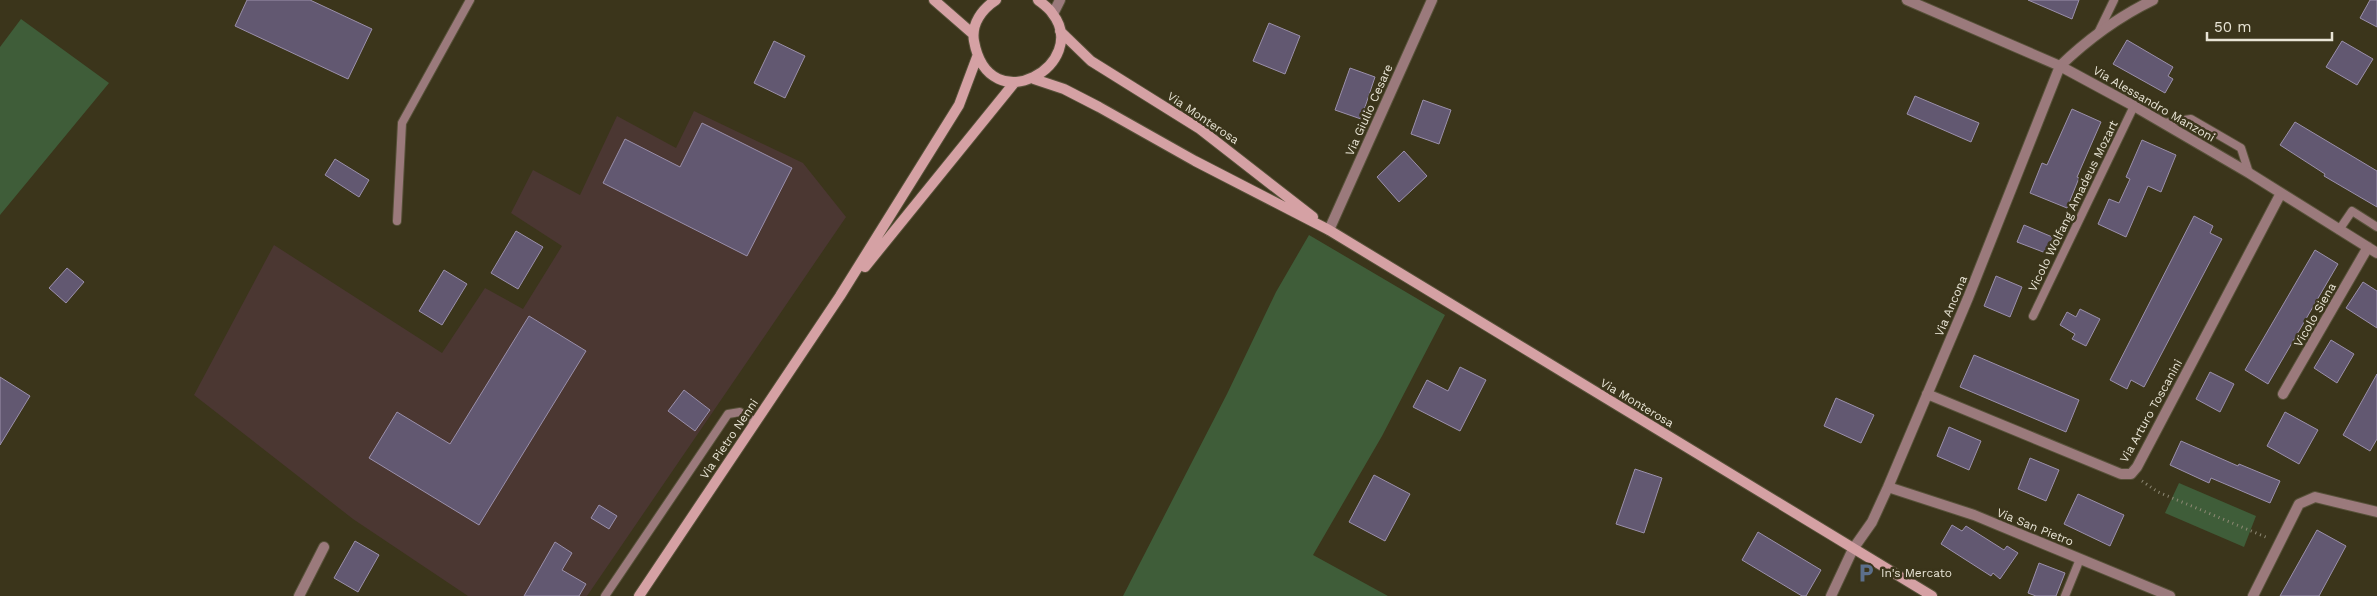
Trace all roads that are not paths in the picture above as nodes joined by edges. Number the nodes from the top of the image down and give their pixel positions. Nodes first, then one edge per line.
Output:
1 (470, 0) edge
2 (934, 0) edge
3 (996, 0) edge
4 (1038, 0) edge
5 (1060, 0) edge
6 (1432, 0) edge
7 (1906, 0) edge
8 (2114, 0) edge
9 (2153, 0) edge
10 (1053, 14) junction
11 (1060, 31) junction
12 (2099, 31) junction
13 (973, 34) junction
14 (977, 57) junction
15 (2060, 66) junction
16 (1034, 78) junction
17 (1015, 82) junction
18 (2134, 106) junction
19 (2164, 123) junction
20 (2249, 173) junction
21 (2281, 193) junction
22 (397, 221) dead end
23 (2377, 227) edge
24 (1330, 230) junction
25 (2339, 230) junction
26 (2368, 248) junction
27 (2377, 253) edge
28 (840, 296) junction
29 (2033, 316) dead end
30 (1927, 394) junction
31 (2283, 394) dead end
32 (755, 422) junction
33 (1888, 487) junction
34 (2377, 512) edge
35 (324, 547) dead end
36 (1853, 550) junction
37 (2080, 559) junction
38 (299, 596) edge
39 (604, 596) edge
40 (639, 596) edge
41 (1831, 596) edge
42 (1932, 596) edge
43 (2064, 596) edge
44 (2170, 596) edge
45 (2253, 596) edge

1 - 22 lane
2 - 13 main road
3 - 13 main road
4 - 10 main road
5 - 10 street
6 - 24 street, Via Giulio Cesare
7 - 15 street, Via Alessandro Manzoni
8 - 12 lane
9 - 12 street
10 - 11 main road
11 - 16 main road
11 - 24 main road, Via Monterosa
12 - 15 street
13 - 14 main road
14 - 17 main road
14 - 28 main road, Via Pietro Nenni
15 - 18 street, Via Alessandro Manzoni
15 - 30 street, Via Ancona
16 - 17 main road
16 - 24 main road, Via Monterosa
17 - 28 main road, Via Pietro Nenni
18 - 19 street, Via Alessandro Manzoni
18 - 29 lane, Vicolo Wolfang Amadeus Mozart
19 - 20 street, Via Alessandro Manzoni
19 - 20 lane
20 - 21 street, Via Alessandro Manzoni
21 - 25 street, Via Alessandro Manzoni
21 - 30 street, Via Arturo Toscanini
23 - 25 lane
24 - 36 main road, Via Monterosa
25 - 26 street, Via Alessandro Manzoni
26 - 27 street, Via Alessandro Manzoni
26 - 31 street, Vicolo Siena
28 - 32 main road, Via Pietro Nenni
30 - 33 street, Via Ancona
32 - 39 lane
32 - 40 main road, Via Pietro Nenni
33 - 36 street, Via Ancona
33 - 37 street, Via San Pietro
34 - 45 street
35 - 38 street
36 - 41 street, Via Ancona
36 - 42 main road, Via Monterosa
37 - 43 lane
37 - 44 street, Via San Pietro

